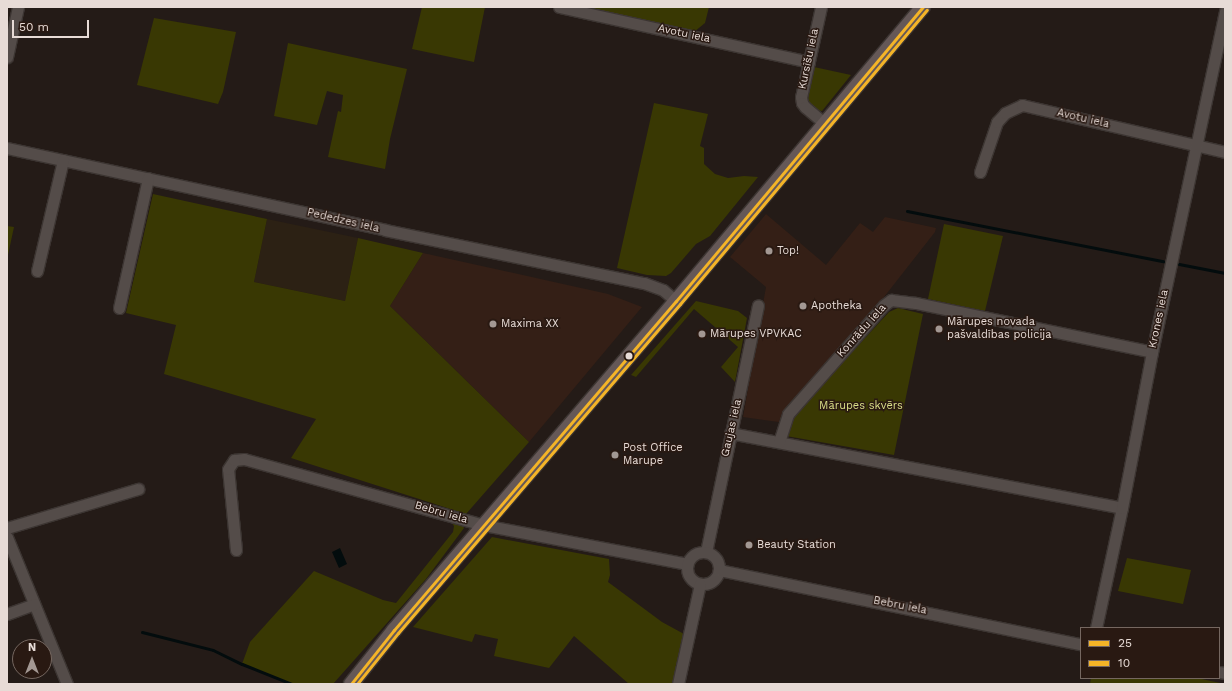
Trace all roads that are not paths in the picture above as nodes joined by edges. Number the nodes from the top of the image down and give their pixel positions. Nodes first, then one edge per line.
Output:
1 (18, 7) edge
2 (559, 7) edge
3 (820, 7) edge
4 (923, 7) edge
5 (1225, 11) edge
6 (7, 57) edge
7 (809, 62) junction
8 (825, 124) junction
9 (1197, 146) junction
10 (7, 148) edge
11 (1225, 152) edge
12 (63, 160) junction
13 (980, 172) dead end
14 (148, 178) junction
15 (37, 271) dead end
16 (676, 301) junction
17 (758, 305) dead end
18 (119, 308) dead end
19 (1152, 352) junction
20 (730, 433) junction
21 (779, 442) junction
22 (138, 489) dead end
23 (1122, 508) junction
24 (483, 525) junction
25 (7, 528) edge
26 (7, 537) edge
27 (236, 550) dead end
28 (706, 552) junction
29 (687, 564) junction
30 (719, 570) junction
31 (700, 584) junction
32 (34, 604) junction
33 (7, 614) edge
34 (1096, 627) edge
35 (1080, 644) edge
36 (67, 684) edge
37 (351, 684) edge
38 (678, 684) edge

1 - 6 street
2 - 7 street, Avotu iela
3 - 7 street, Kursīšu iela
4 - 8 main road
5 - 9 street, Krones iela
7 - 8 street, Kursīšu iela
8 - 16 main road
9 - 11 street, Avotu iela
9 - 13 street, Avotu iela
9 - 19 street, Krones iela
10 - 12 street, Pededzes iela
12 - 14 street, Pededzes iela
12 - 15 street
14 - 16 street, Pededzes iela
14 - 18 street
16 - 24 main road
17 - 20 street, Gaujas iela
19 - 21 street, Konrādu iela
19 - 23 street, Krones iela
20 - 21 street
20 - 28 street, Gaujas iela
21 - 23 street
22 - 25 street
23 - 34 street, Krones iela
24 - 27 street, Bebru iela
24 - 29 street, Bebru iela
24 - 37 main road
26 - 32 street
28 - 29 street
28 - 30 street
29 - 31 street
30 - 31 street
30 - 35 street, Bebru iela
31 - 38 street
32 - 33 street
32 - 36 street

